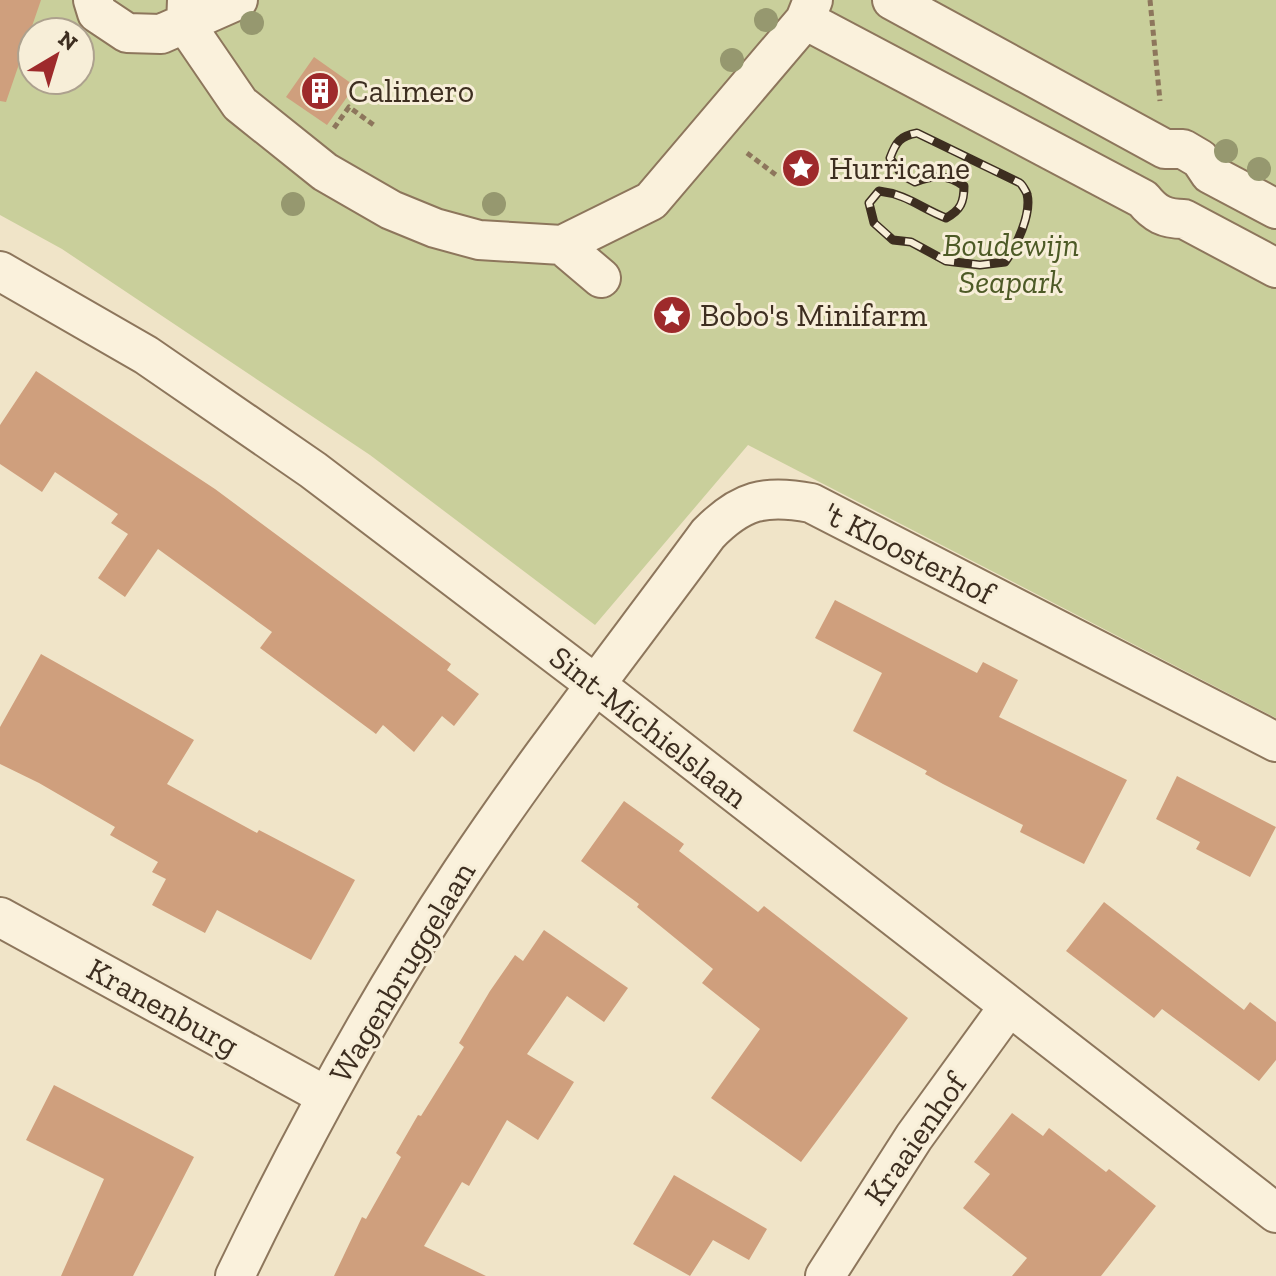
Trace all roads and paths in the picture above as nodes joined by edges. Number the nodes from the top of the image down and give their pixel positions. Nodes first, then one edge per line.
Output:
1 (93, 0) edge
2 (238, 0) edge
3 (892, 0) edge
4 (1150, 0) edge
5 (809, 10) edge
6 (187, 12) edge
7 (375, 126) dead end
8 (1165, 149) junction
9 (335, 160) junction
10 (1210, 174) junction
11 (1143, 199) junction
12 (1276, 209) edge
13 (1184, 219) junction
14 (562, 245) junction
15 (1276, 268) edge
16 (0, 271) edge
17 (601, 278) dead end
18 (596, 685) junction
19 (1276, 742) edge
20 (0, 917) edge
21 (1009, 1006) junction
22 (326, 1096) junction
23 (1276, 1213) edge
24 (235, 1276) edge
25 (825, 1276) edge

1 - 6 street
2 - 6 street
3 - 8 street
4 - 8 path
5 - 11 street
5 - 14 street
6 - 9 street
7 - 9 path
8 - 10 street
8 - 11 street
9 - 14 street
10 - 12 street
10 - 13 street
11 - 13 street
13 - 15 street
14 - 17 street
16 - 18 street, Sint-Michielslaan
18 - 19 street, 't Kloosterhof
18 - 21 street, Sint-Michielslaan
18 - 22 street, Wagenbruggelaan
20 - 22 street, Kranenburg
21 - 23 street, Sint-Michielslaan
21 - 25 street, Kraaienhof
22 - 24 street, Wagenbruggelaan

